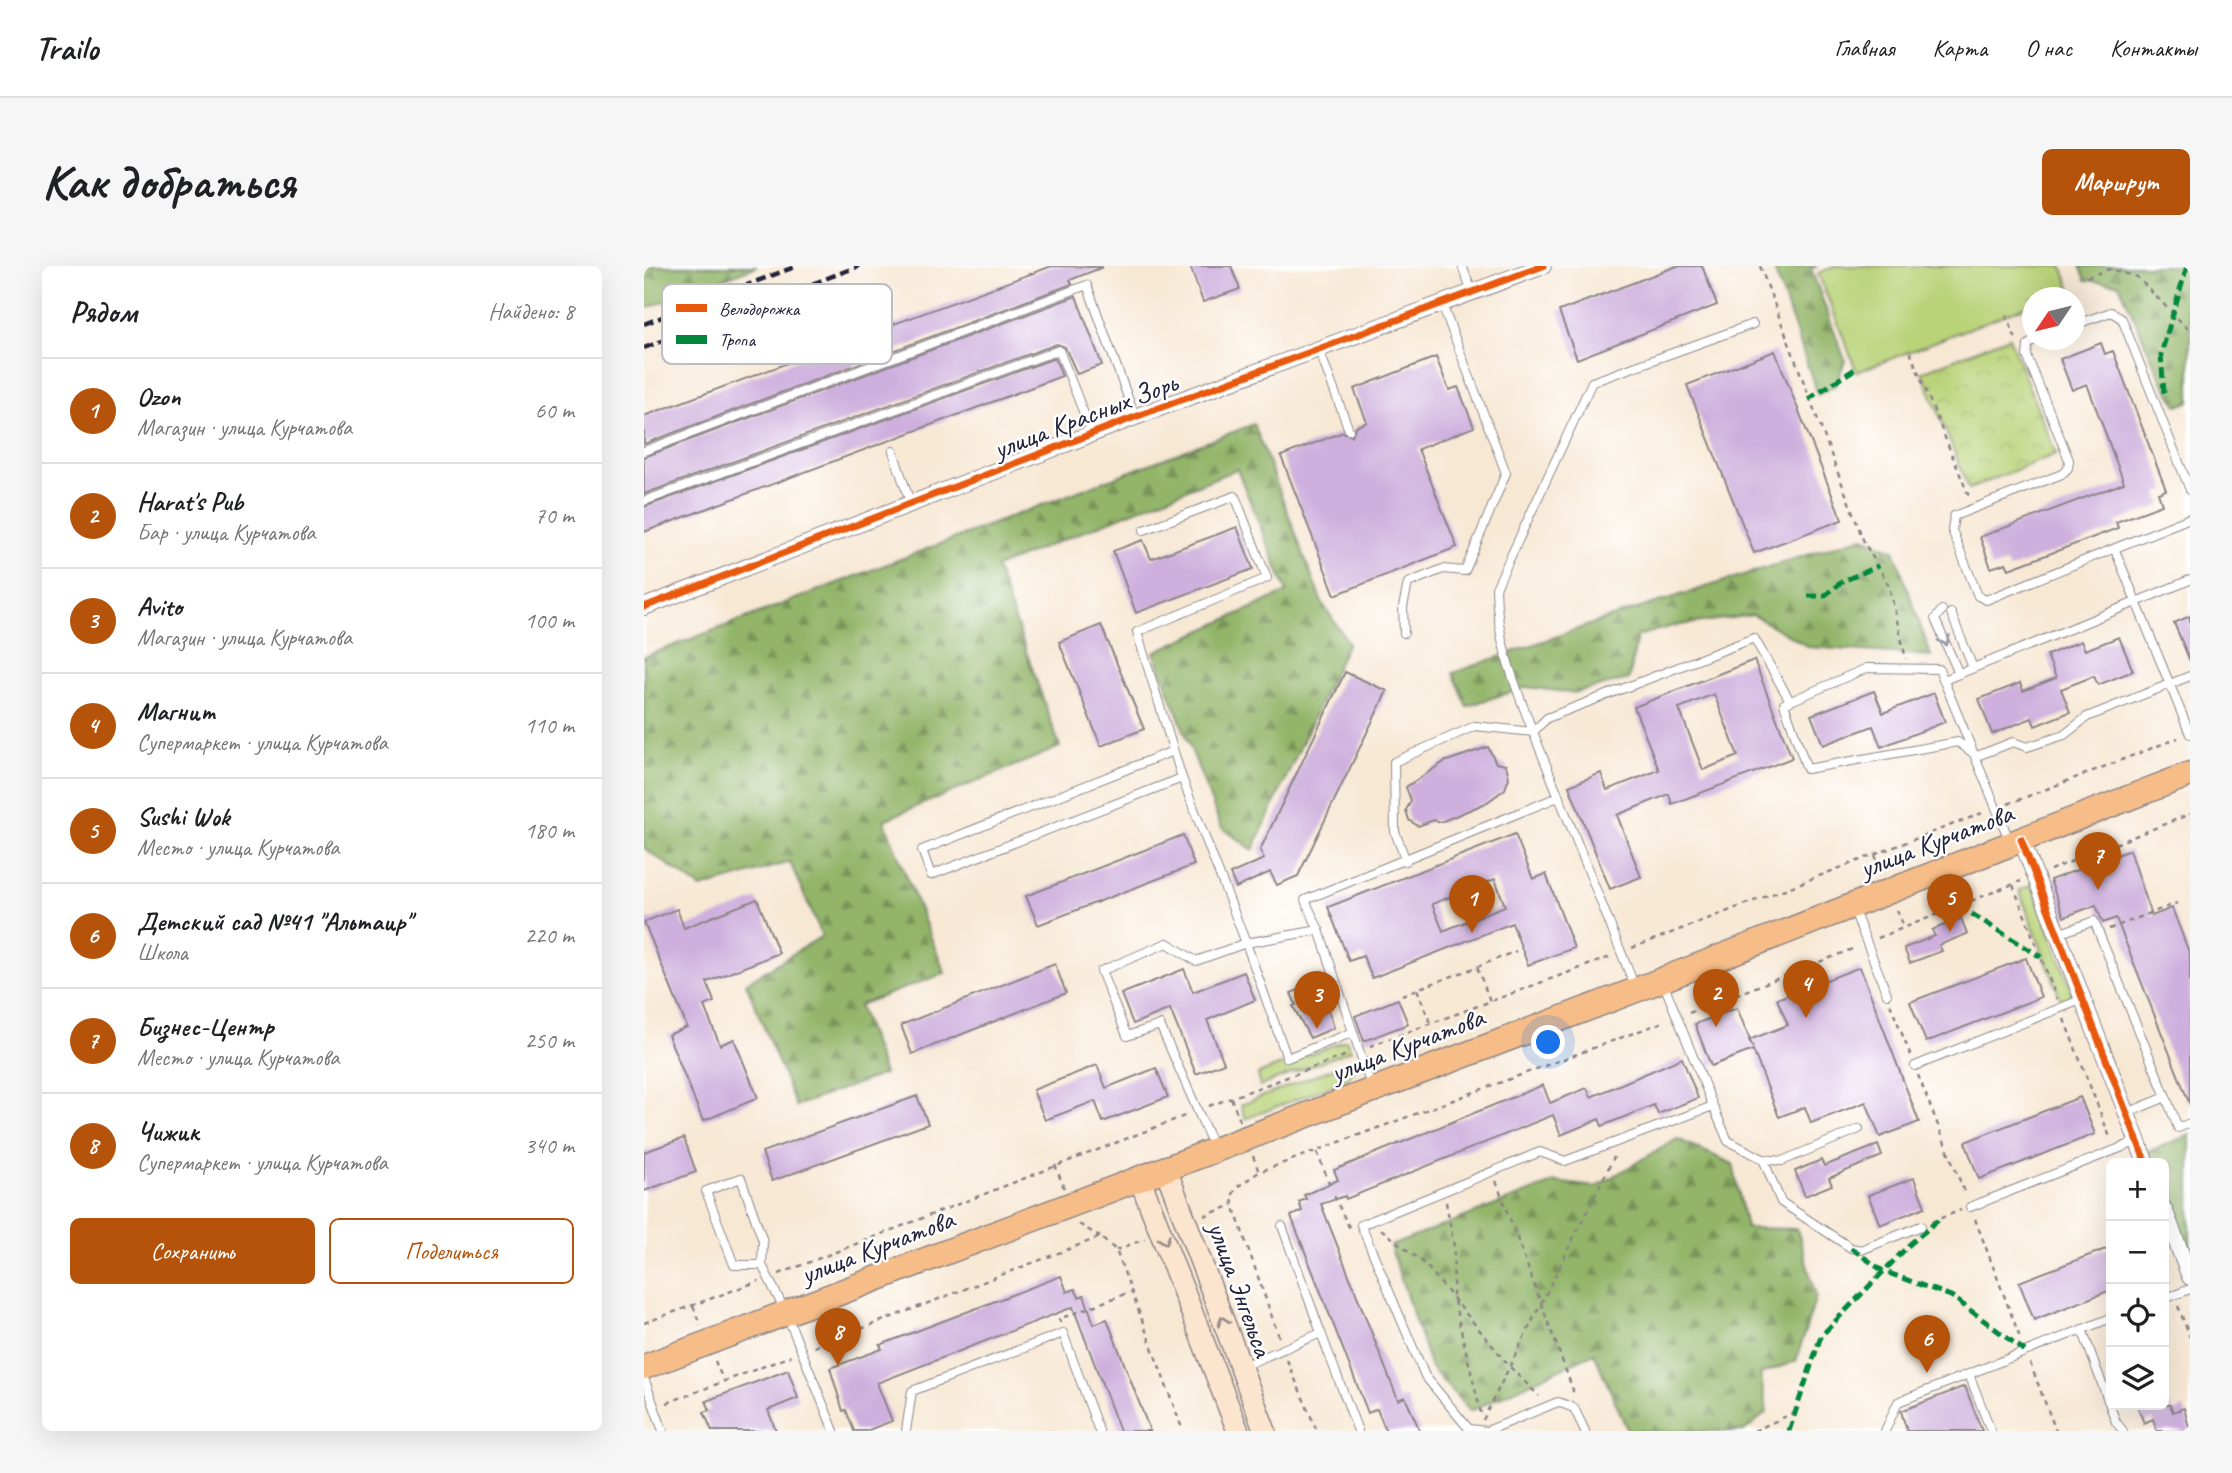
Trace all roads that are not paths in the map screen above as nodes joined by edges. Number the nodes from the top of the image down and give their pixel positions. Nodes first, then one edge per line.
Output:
1 (1462, 266) edge
2 (1544, 266) edge
3 (1472, 292) junction
4 (1443, 304) junction
5 (2085, 321) edge
6 (1753, 324) dead end
7 (1319, 350) junction
8 (2028, 350) edge
9 (892, 358) edge
10 (876, 364) edge
11 (1135, 417) junction
12 (1349, 429) dead end
13 (1092, 433) junction
14 (644, 451) edge
15 (892, 452) dead end
16 (2190, 490) edge
17 (644, 501) edge
18 (911, 505) junction
19 (2190, 518) edge
20 (1144, 530) dead end
21 (2115, 550) junction
22 (2190, 580) edge
23 (2136, 601) junction
24 (644, 607) edge
25 (1404, 633) dead end
26 (1973, 668) junction
27 (1959, 674) junction
28 (2190, 676) edge
29 (1944, 680) junction
30 (2170, 684) junction
31 (1790, 701) junction
32 (1533, 732) junction
33 (2190, 734) edge
34 (1173, 751) junction
35 (1977, 756) junction
36 (2190, 774) edge
37 (1182, 778) junction
38 (1558, 797) junction
39 (2016, 841) junction
40 (1405, 861) junction
41 (1852, 905) junction
42 (1320, 930) junction
43 (2058, 934) junction
44 (1246, 943) junction
45 (1662, 980) junction
46 (1636, 990) junction
47 (1886, 994) dead end
48 (2083, 999) junction
49 (1351, 1033) junction
50 (1915, 1066) dead end
51 (1372, 1090) junction
52 (2165, 1097) junction
53 (1713, 1106) junction
54 (2127, 1113) junction
55 (2190, 1123) edge
56 (1859, 1129) dead end
57 (2138, 1141) junction
58 (1214, 1148) junction
59 (1763, 1158) junction
60 (2144, 1158) edge
61 (1165, 1167) junction
62 (1139, 1177) junction
63 (1970, 1207) road end
64 (2169, 1221) edge
65 (1282, 1226) dead end
66 (1921, 1226) road end
67 (762, 1265) junction
68 (2190, 1277) edge
69 (2190, 1289) edge
70 (2169, 1297) edge
71 (786, 1313) junction
72 (2106, 1320) edge
73 (2082, 1329) junction
74 (1321, 1333) junction
75 (644, 1367) edge
76 (1240, 1367) junction
77 (1969, 1374) junction
78 (644, 1378) edge
79 (1480, 1427) edge
80 (663, 1431) edge
81 (834, 1431) edge
82 (906, 1431) edge
83 (1099, 1431) edge
84 (1238, 1431) edge
85 (1265, 1431) edge
86 (1358, 1431) edge
87 (1585, 1431) edge
88 (1885, 1431) edge
89 (1992, 1431) edge
90 (2123, 1431) edge

1 - 3 lane
2 - 3 street, улица Красных Зорь
3 - 4 street, улица Красных Зорь
4 - 7 street, улица Красных Зорь
4 - 25 lane
5 - 16 lane
6 - 32 lane
7 - 11 street, улица Красных Зорь
7 - 12 lane
8 - 21 lane
9 - 11 lane
10 - 14 lane
11 - 13 street, улица Красных Зорь
13 - 17 lane
13 - 18 street, улица Красных Зорь
15 - 18 lane
18 - 24 street, улица Красных Зорь
19 - 21 lane
20 - 34 lane
21 - 23 lane
22 - 23 lane
23 - 26 lane
23 - 30 lane
26 - 27 lane
26 -> 27 lane
27 - 29 lane
28 - 30 lane
29 - 31 lane
29 - 35 lane
30 - 33 lane
30 - 35 lane
31 - 32 lane
31 - 35 lane
32 - 38 lane
32 - 40 lane
34 - 37 lane
34 - 37 lane
35 - 39 lane
36 - 39 main road, улица Курчатова
37 - 44 lane
38 - 40 lane
38 - 46 lane
39 - 41 main road, улица Курчатова
39 - 43 street
40 - 42 lane
41 - 45 main road, улица Курчатова
41 - 47 lane
42 - 44 lane
42 - 49 lane
43 - 48 street
43 - 52 lane
44 - 49 lane
44 - 58 lane
45 - 46 main road, улица Курчатова
45 - 53 lane
46 - 51 main road, улица Курчатова
48 - 50 lane
48 - 54 street
49 - 51 lane
51 - 58 main road, улица Курчатова
52 - 54 lane
52 - 55 lane
53 - 59 lane
53 - 79 lane
54 - 57 street
56 - 59 lane
57 - 60 street
57 - 63 lane
58 - 61 main road, улица Курчатова
59 - 66 lane
61 - 62 main road, улица Курчатова
76 -> 61 main road, улица Энгельса
62 - 71 main road, улица Курчатова
62 -> 84 main road, улица Энгельса
64 - 68 street
65 - 74 lane
67 - 67 lane
67 - 71 lane
69 - 70 lane
71 - 75 main road, улица Курчатова
71 - 81 lane
72 - 73 lane
73 - 77 lane
73 - 90 lane
74 - 76 lane
74 - 86 lane
76 - 85 main road, улица Энгельса
77 - 88 lane
77 - 89 lane
78 - 80 lane
79 - 87 lane
82 - 83 lane

